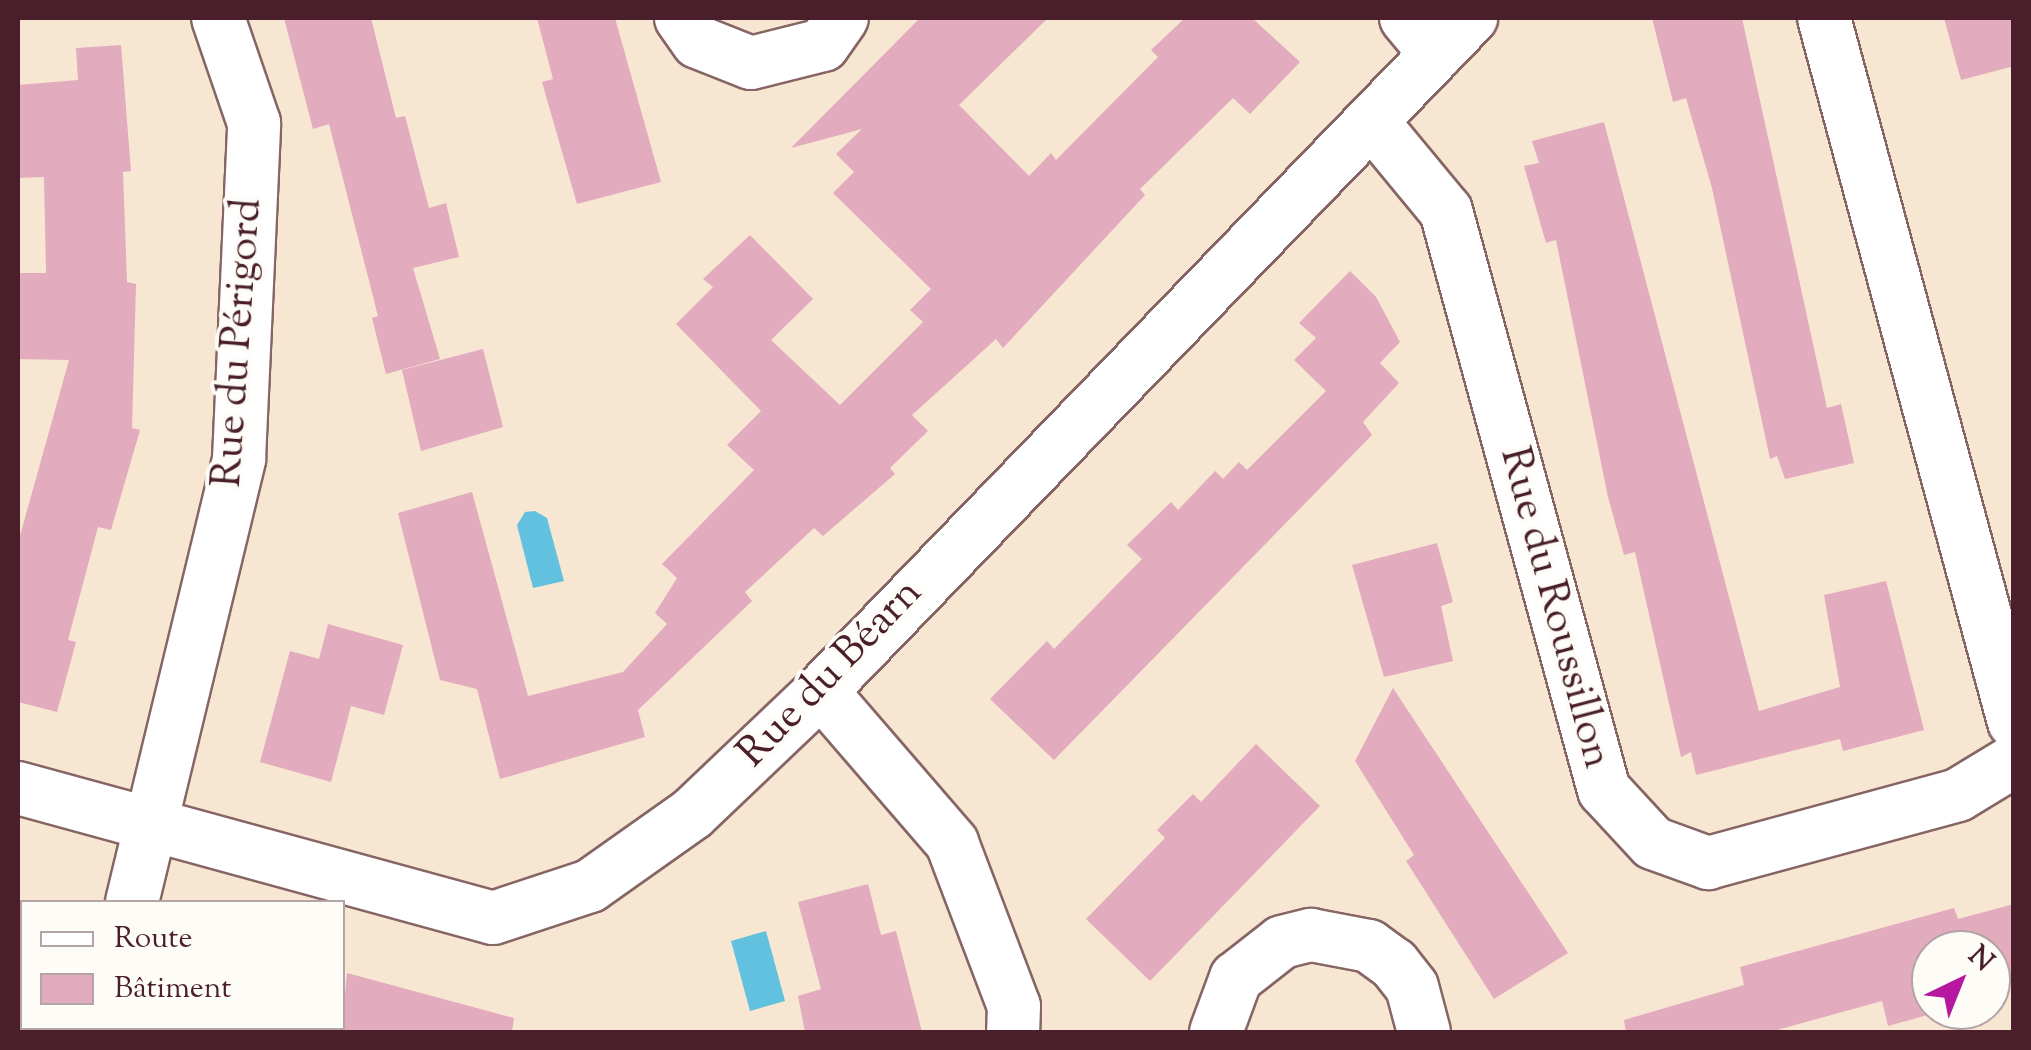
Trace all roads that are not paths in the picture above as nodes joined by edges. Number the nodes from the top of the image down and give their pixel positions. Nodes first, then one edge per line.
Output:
1 (218, 18) edge
2 (681, 18) edge
3 (842, 18) edge
4 (1824, 18) edge
5 (1438, 30) edge
6 (1374, 124) junction
7 (821, 691) junction
8 (2014, 722) edge
9 (2014, 761) edge
10 (18, 788) edge
11 (148, 827) junction
12 (132, 900) edge
13 (1013, 1032) edge
14 (1216, 1032) edge
15 (1424, 1032) edge

1 - 11 street, Rue du Périgord
2 - 3 street
4 - 8 street
5 - 6 street, Rue du Béarn
6 - 7 street, Rue du Béarn
6 - 9 street, Rue du Roussillon
7 - 11 street, Rue du Béarn
7 - 13 street
10 - 11 street, Rue du Béarn
11 - 12 street, Rue du Périgord
14 - 15 street

